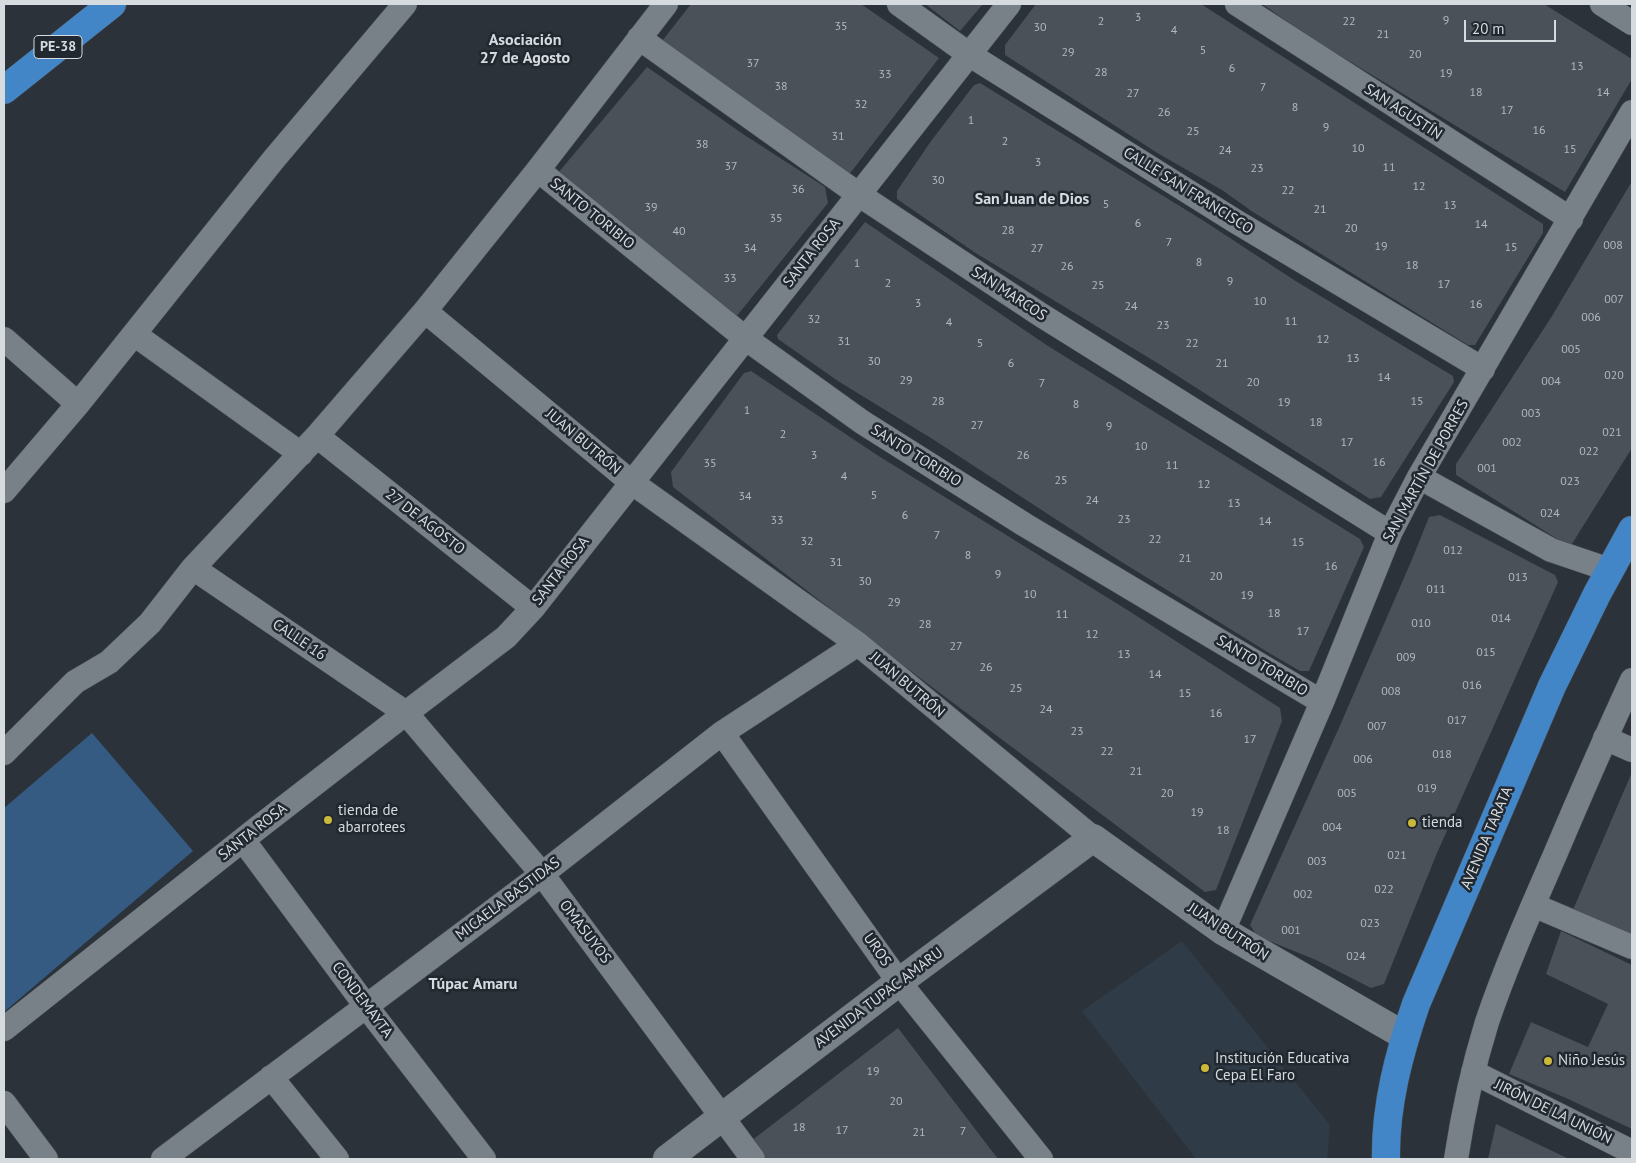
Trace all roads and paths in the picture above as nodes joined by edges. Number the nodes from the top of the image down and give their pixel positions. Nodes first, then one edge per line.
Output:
1 (112, 4) edge
2 (405, 4) edge
3 (666, 4) edge
4 (899, 4) edge
5 (1009, 4) edge
6 (1237, 4) edge
7 (1602, 4) edge
8 (1632, 23) edge
9 (639, 38) junction
10 (970, 54) junction
11 (4, 90) edge
12 (1632, 112) edge
13 (538, 170) junction
14 (858, 194) junction
15 (1570, 219) junction
16 (425, 311) junction
17 (134, 334) junction
18 (745, 338) junction
19 (4, 339) edge
20 (1483, 369) junction
21 (78, 404) junction
22 (317, 436) junction
23 (301, 454) junction
24 (1419, 477) junction
25 (631, 482) junction
26 (4, 491) edge
27 (1632, 530) edge
28 (1390, 533) junction
29 (193, 568) junction
30 (1610, 570) junction
31 (533, 608) junction
32 (858, 644) junction
33 (1632, 680) edge
34 (1322, 702) junction
35 (406, 712) junction
36 (722, 733) junction
37 (1605, 738) junction
38 (1632, 750) edge
39 (4, 753) edge
40 (1093, 838) junction
41 (243, 840) junction
42 (542, 874) junction
43 (1533, 905) junction
44 (1223, 931) junction
45 (1632, 947) edge
46 (900, 982) junction
47 (366, 1006) junction
48 (4, 1030) edge
49 (1405, 1036) junction
50 (1473, 1072) junction
51 (271, 1077) junction
52 (4, 1103) edge
53 (723, 1117) junction
54 (1632, 1152) edge
55 (46, 1159) edge
56 (163, 1159) edge
57 (337, 1159) edge
58 (484, 1159) edge
59 (668, 1159) edge
60 (754, 1159) edge
61 (1041, 1159) edge
62 (1386, 1159) edge
63 (1456, 1159) edge

1 - 11 highway, PE-38
2 - 17 street
3 - 9 street
4 - 10 street, CALLE SAN FRANCISCO
5 - 10 street, SANTA ROSA
6 - 15 street, SAN AGUSTÍN
7 - 8 street
9 - 13 street
9 - 14 street, SAN MARCOS
10 - 14 street, SANTA ROSA
10 - 20 street, CALLE SAN FRANCISCO
12 - 15 street, SAN MARTÍN DE PORRES
13 - 16 street
13 - 18 street, SANTO TORIBIO
14 - 18 street, SANTA ROSA
14 - 28 street, SAN MARCOS
15 - 20 street, SAN MARTÍN DE PORRES
16 - 22 street
16 - 25 street, JUAN BUTRÓN
17 - 21 street
17 - 23 street
18 - 25 street, SANTA ROSA
18 - 34 street, SANTO TORIBIO
19 - 21 street
20 - 24 street, SAN MARTÍN DE PORRES
21 - 26 street
22 - 23 street
22 - 31 street, 27 DE AGOSTO
23 - 29 street
24 - 28 street, SAN MARTÍN DE PORRES
24 - 30 street
25 - 31 street, SANTA ROSA
25 - 32 street, JUAN BUTRÓN
27 - 30 highway, AVENIDA TARATA
28 - 34 street, SAN MARTÍN DE PORRES
29 - 35 street, CALLE 16
29 - 39 street
30 - 49 highway, AVENIDA TARATA
31 - 35 street, SANTA ROSA
32 - 36 street, MICAELA BASTIDAS
32 - 40 street, JUAN BUTRÓN
33 - 37 street
34 - 44 street, SAN MARTÍN DE PORRES
35 - 41 street, SANTA ROSA
35 - 42 street, OMASUYOS
36 - 42 street, MICAELA BASTIDAS
36 - 46 street, UROS
37 - 38 street
37 - 43 street
40 - 44 street, JUAN BUTRÓN
40 - 46 street, AVENIDA TUPAC AMARU
41 - 47 street, CONDEMAYTA
41 - 48 street, SANTA ROSA
42 - 47 street, MICAELA BASTIDAS
42 - 53 street, OMASUYOS
43 - 45 street
43 - 50 street
44 - 49 street, JUAN BUTRÓN
46 - 53 street, AVENIDA TUPAC AMARU
46 - 61 street, UROS
47 - 51 street, MICAELA BASTIDAS
47 - 58 street, CONDEMAYTA
49 - 62 highway, AVENIDA TARATA
50 - 54 street, JIRÓN DE LA UNIÓN
50 - 63 street
51 - 56 street, MICAELA BASTIDAS
51 - 57 street
52 - 55 street
53 - 59 street, AVENIDA TUPAC AMARU
53 - 60 street, OMASUYOS

